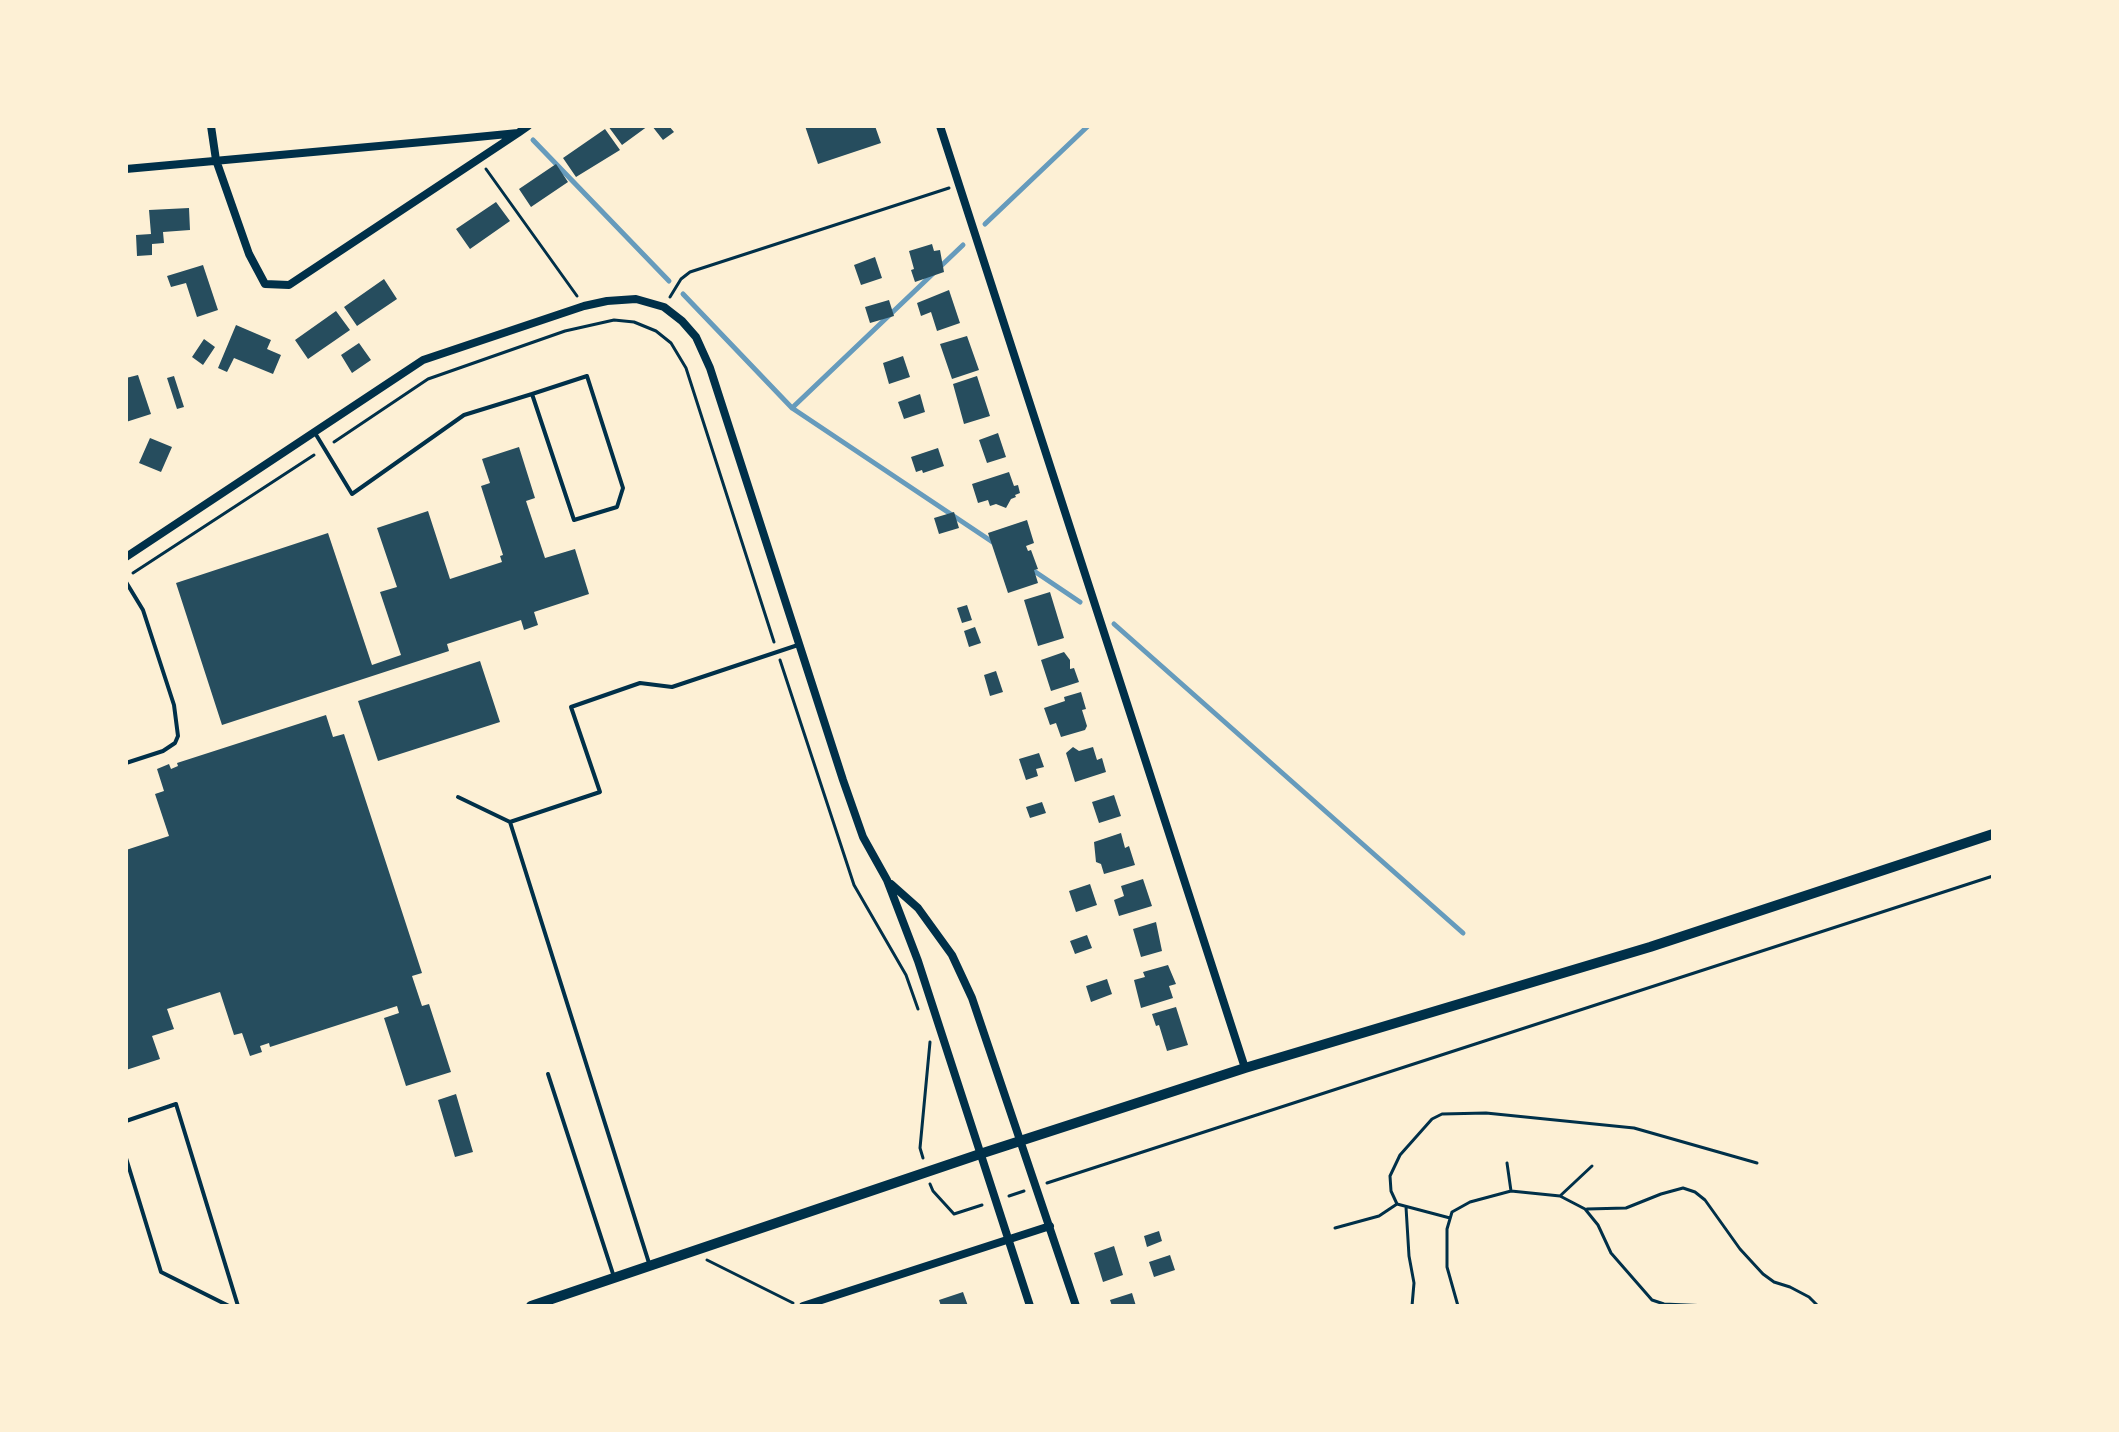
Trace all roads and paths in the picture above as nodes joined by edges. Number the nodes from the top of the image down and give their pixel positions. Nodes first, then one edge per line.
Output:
1 (211, 126) edge
2 (528, 126) edge
3 (940, 126) edge
4 (518, 133) junction
5 (479, 159) junction
6 (216, 160) junction
7 (126, 169) edge
8 (958, 185) junction
9 (584, 306) junction
10 (664, 307) junction
11 (532, 394) junction
12 (314, 432) junction
13 (324, 449) junction
14 (126, 557) edge
15 (126, 580) edge
16 (799, 645) junction
17 (778, 652) junction
18 (126, 763) edge
19 (458, 797) dead end
20 (510, 822) junction
21 (1993, 834) edge
22 (1993, 876) edge
23 (887, 880) junction
24 (920, 1014) dead end
25 (930, 1040) dead end
26 (1245, 1068) junction
27 (548, 1074) dead end
28 (126, 1121) edge
29 (1023, 1141) junction
30 (980, 1154) junction
31 (126, 1158) edge
32 (1507, 1163) dead end
33 (1757, 1163) dead end
34 (1592, 1166) dead end
35 (926, 1172) junction
36 (1037, 1186) junction
37 (1511, 1191) junction
38 (1560, 1196) junction
39 (996, 1200) junction
40 (1397, 1204) junction
41 (1406, 1207) junction
42 (1585, 1209) junction
43 (1450, 1218) junction
44 (1050, 1226) junction
45 (1335, 1228) dead end
46 (1008, 1241) junction
47 (693, 1251) junction
48 (650, 1266) junction
49 (615, 1278) junction
50 (229, 1306) edge
51 (238, 1306) edge
52 (531, 1306) edge
53 (802, 1306) edge
54 (1030, 1306) edge
55 (1076, 1306) edge
56 (1412, 1306) edge
57 (1458, 1306) edge
58 (1709, 1306) edge
59 (1818, 1306) edge

1 - 6 street
2 - 4 street
3 - 8 street
4 - 5 street
4 - 6 street
5 - 6 street
5 - 9 path
6 - 7 street
8 - 10 path
8 - 26 street
9 - 10 street
9 - 12 street
10 - 16 street
11 - 11 lane
11 - 13 lane
12 - 13 lane
12 - 14 street
13 - 15 path
13 - 17 path
15 - 18 lane
16 - 17 lane
16 - 23 street
17 - 20 lane
17 - 24 path
19 - 20 lane
20 - 48 lane
21 - 26 street
22 - 36 path
23 - 29 street
23 - 30 street
25 - 35 path
26 - 29 street
27 - 49 lane
28 - 51 lane
29 - 30 street
29 - 36 street
30 - 35 street
30 - 39 street
31 - 50 lane
32 - 37 path
33 - 40 path
34 - 38 path
35 - 39 path
35 - 47 street
36 - 39 path
36 - 44 street
37 - 38 path
37 - 43 path
38 - 42 path
39 - 46 street
40 - 41 path
40 - 45 path
41 - 43 path
41 - 56 path
42 - 58 path
42 - 59 path
43 - 57 path
44 - 46 street
44 - 55 street
46 - 53 street
46 - 54 street
47 - 48 street
47 - 53 path
48 - 49 street
49 - 52 street

